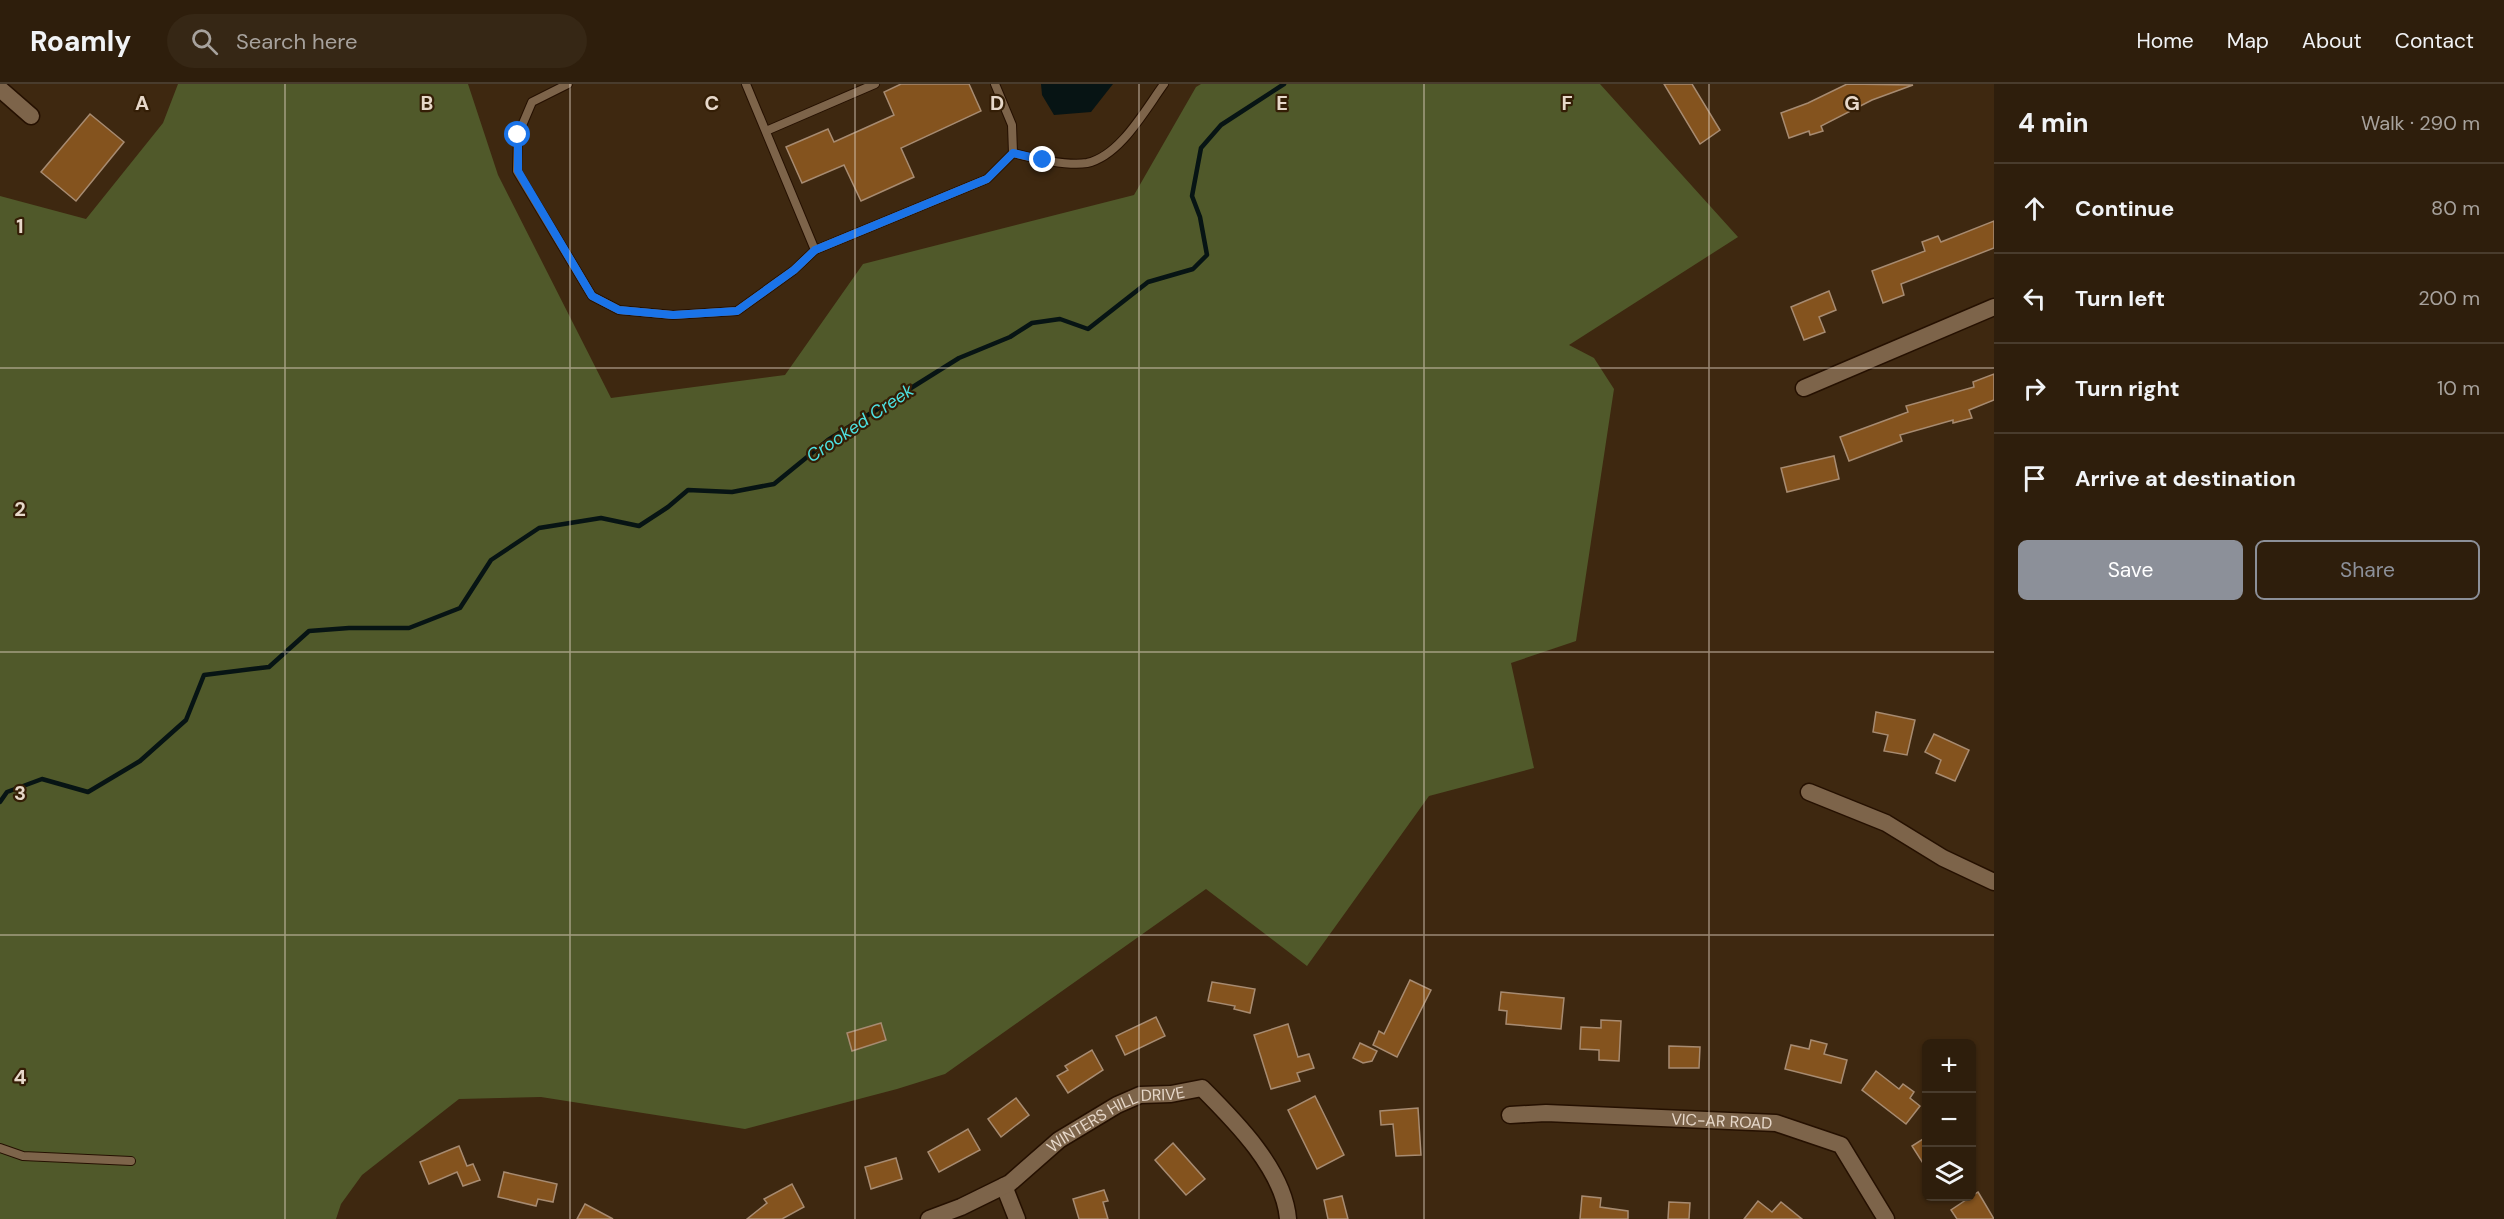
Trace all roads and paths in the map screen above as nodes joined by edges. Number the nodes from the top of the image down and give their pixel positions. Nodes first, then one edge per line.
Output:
1 (568, 84) edge
2 (746, 84) edge
3 (875, 84) edge
4 (995, 84) edge
5 (1164, 84) edge
6 (0, 89) edge
7 (31, 116) dead end
8 (766, 131) junction
9 (1013, 153) junction
10 (815, 250) junction
11 (1994, 307) edge
12 (1804, 388) dead end
13 (1809, 792) dead end
14 (1994, 882) edge
15 (1510, 1115) dead end
16 (0, 1148) edge
17 (131, 1161) dead end
18 (1004, 1186) junction
19 (929, 1219) edge
20 (1017, 1219) edge
21 (1287, 1219) edge
22 (1886, 1219) edge

1 - 10 lane
2 - 8 lane
3 - 8 lane
4 - 9 lane
5 - 9 lane
6 - 7 street
8 - 10 lane
9 - 10 lane
11 - 12 street
13 - 14 street
15 - 22 street, VIC-AR ROAD
16 - 17 lane
18 - 19 street, WINTERS HILL DRIVE
18 - 20 street
18 - 21 street, WINTERS HILL DRIVE

